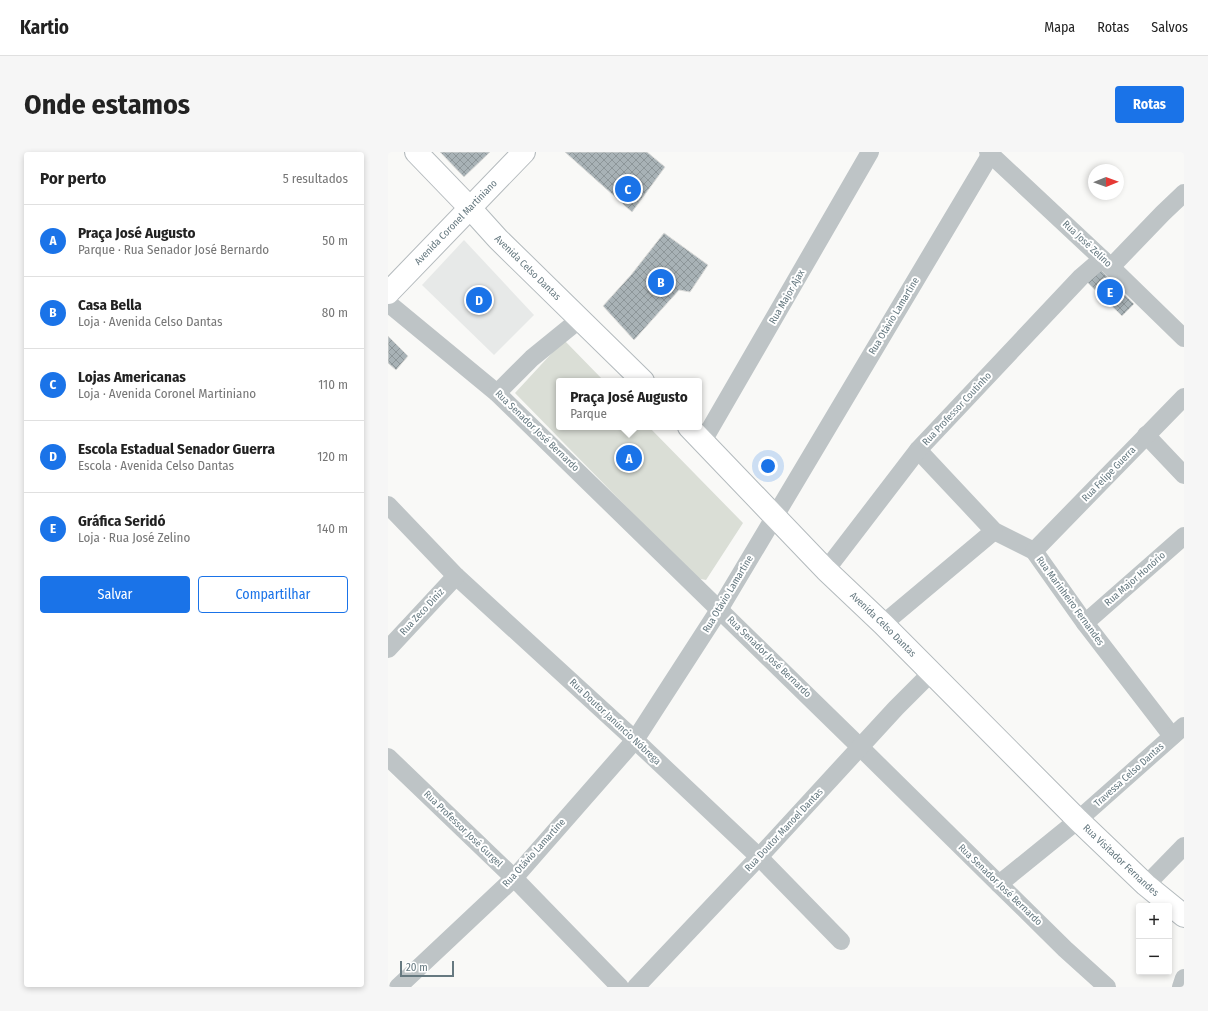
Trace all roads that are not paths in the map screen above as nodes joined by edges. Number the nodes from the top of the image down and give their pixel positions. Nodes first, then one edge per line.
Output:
1 (416, 152) edge
2 (524, 152) edge
3 (870, 152) edge
4 (991, 153) edge
5 (1184, 193) edge
6 (470, 208) junction
7 (1106, 263) junction
8 (388, 293) edge
9 (388, 303) edge
10 (580, 319) junction
11 (1184, 338) edge
12 (640, 378) edge
13 (497, 393) junction
14 (1184, 397) edge
15 (702, 424) edge
16 (696, 434) edge
17 (1146, 435) junction
18 (918, 450) junction
19 (1184, 475) edge
20 (388, 505) edge
21 (774, 517) junction
22 (994, 531) junction
23 (1184, 536) edge
24 (1034, 551) junction
25 (826, 570) junction
26 (456, 576) junction
27 (719, 610) junction
28 (1085, 623) junction
29 (883, 624) junction
30 (388, 649) edge
31 (931, 673) junction
32 (1178, 731) edge
33 (635, 740) junction
34 (860, 747) junction
35 (388, 757) edge
36 (1078, 820) junction
37 (1184, 846) edge
38 (759, 858) junction
39 (514, 878) junction
40 (999, 884) junction
41 (1146, 885) junction
42 (1184, 916) edge
43 (841, 941) dead end
44 (1184, 978) edge
45 (398, 987) edge
46 (620, 987) edge
47 (636, 987) edge
48 (1107, 987) edge
49 (1181, 987) edge

1 - 6 main road, Avenida Celso Dantas
2 - 6 main road, Avenida Coronel Martiniano
3 - 15 street, Rua Major Ajax
4 - 7 street, Rua José Zelino
4 - 21 street, Rua Otávio Lamartine
5 - 7 street, Rua Professor Coutinho
6 - 8 main road, Avenida Coronel Martiniano
6 - 10 main road, Avenida Celso Dantas
7 - 11 street, Rua José Zelino
7 - 18 street, Rua Professor Coutinho
9 - 13 street, Rua Senador José Bernardo
10 - 12 main road, Avenida Celso Dantas
10 - 13 street
13 - 27 street, Rua Senador José Bernardo
14 - 17 street, Rua Felipe Guerra
16 - 21 main road, Avenida Celso Dantas
17 - 19 street
17 - 24 street, Rua Felipe Guerra
18 - 22 street, Rua Marinheiro Fernandes
18 - 25 street, Rua Professor Coutinho
20 - 26 street, Rua Doutor Janúncio Nóbrega
21 - 25 main road, Avenida Celso Dantas
21 - 27 street, Rua Otávio Lamartine
22 - 24 street, Rua Marinheiro Fernandes
22 - 29 street
23 - 28 street, Rua Major Honório
24 - 28 street, Rua Marinheiro Fernandes
25 - 29 main road, Avenida Celso Dantas
26 - 30 street, Rua Zeco Diniz
26 - 33 street, Rua Doutor Janúncio Nóbrega
27 - 33 street, Rua Otávio Lamartine
27 - 34 street, Rua Senador José Bernardo
28 - 32 street, Rua Marinheiro Fernandes
29 - 31 main road, Avenida Celso Dantas
31 - 34 street, Rua Doutor Manoel Dantas
31 - 36 main road, Avenida Celso Dantas
32 - 36 street, Travessa Celso Dantas
33 - 38 street, Rua Doutor Janúncio Nóbrega
33 - 39 street, Rua Otávio Lamartine
34 - 38 street, Rua Doutor Manoel Dantas
34 - 40 street, Rua Senador José Bernardo
35 - 39 street, Rua Professor José Gurgel
36 - 40 street, Travessa Celso Dantas
36 - 41 main road, Rua Visitador Fernandes
37 - 41 street
38 - 43 street, Rua Doutor Janúncio Nóbrega
38 - 47 street, Rua Doutor Manoel Dantas
39 - 45 street, Rua Otávio Lamartine
39 - 46 street, Rua Professor José Gurgel
40 - 48 street, Rua Senador José Bernardo
41 - 42 main road, Rua Visitador Fernandes
44 - 49 street

